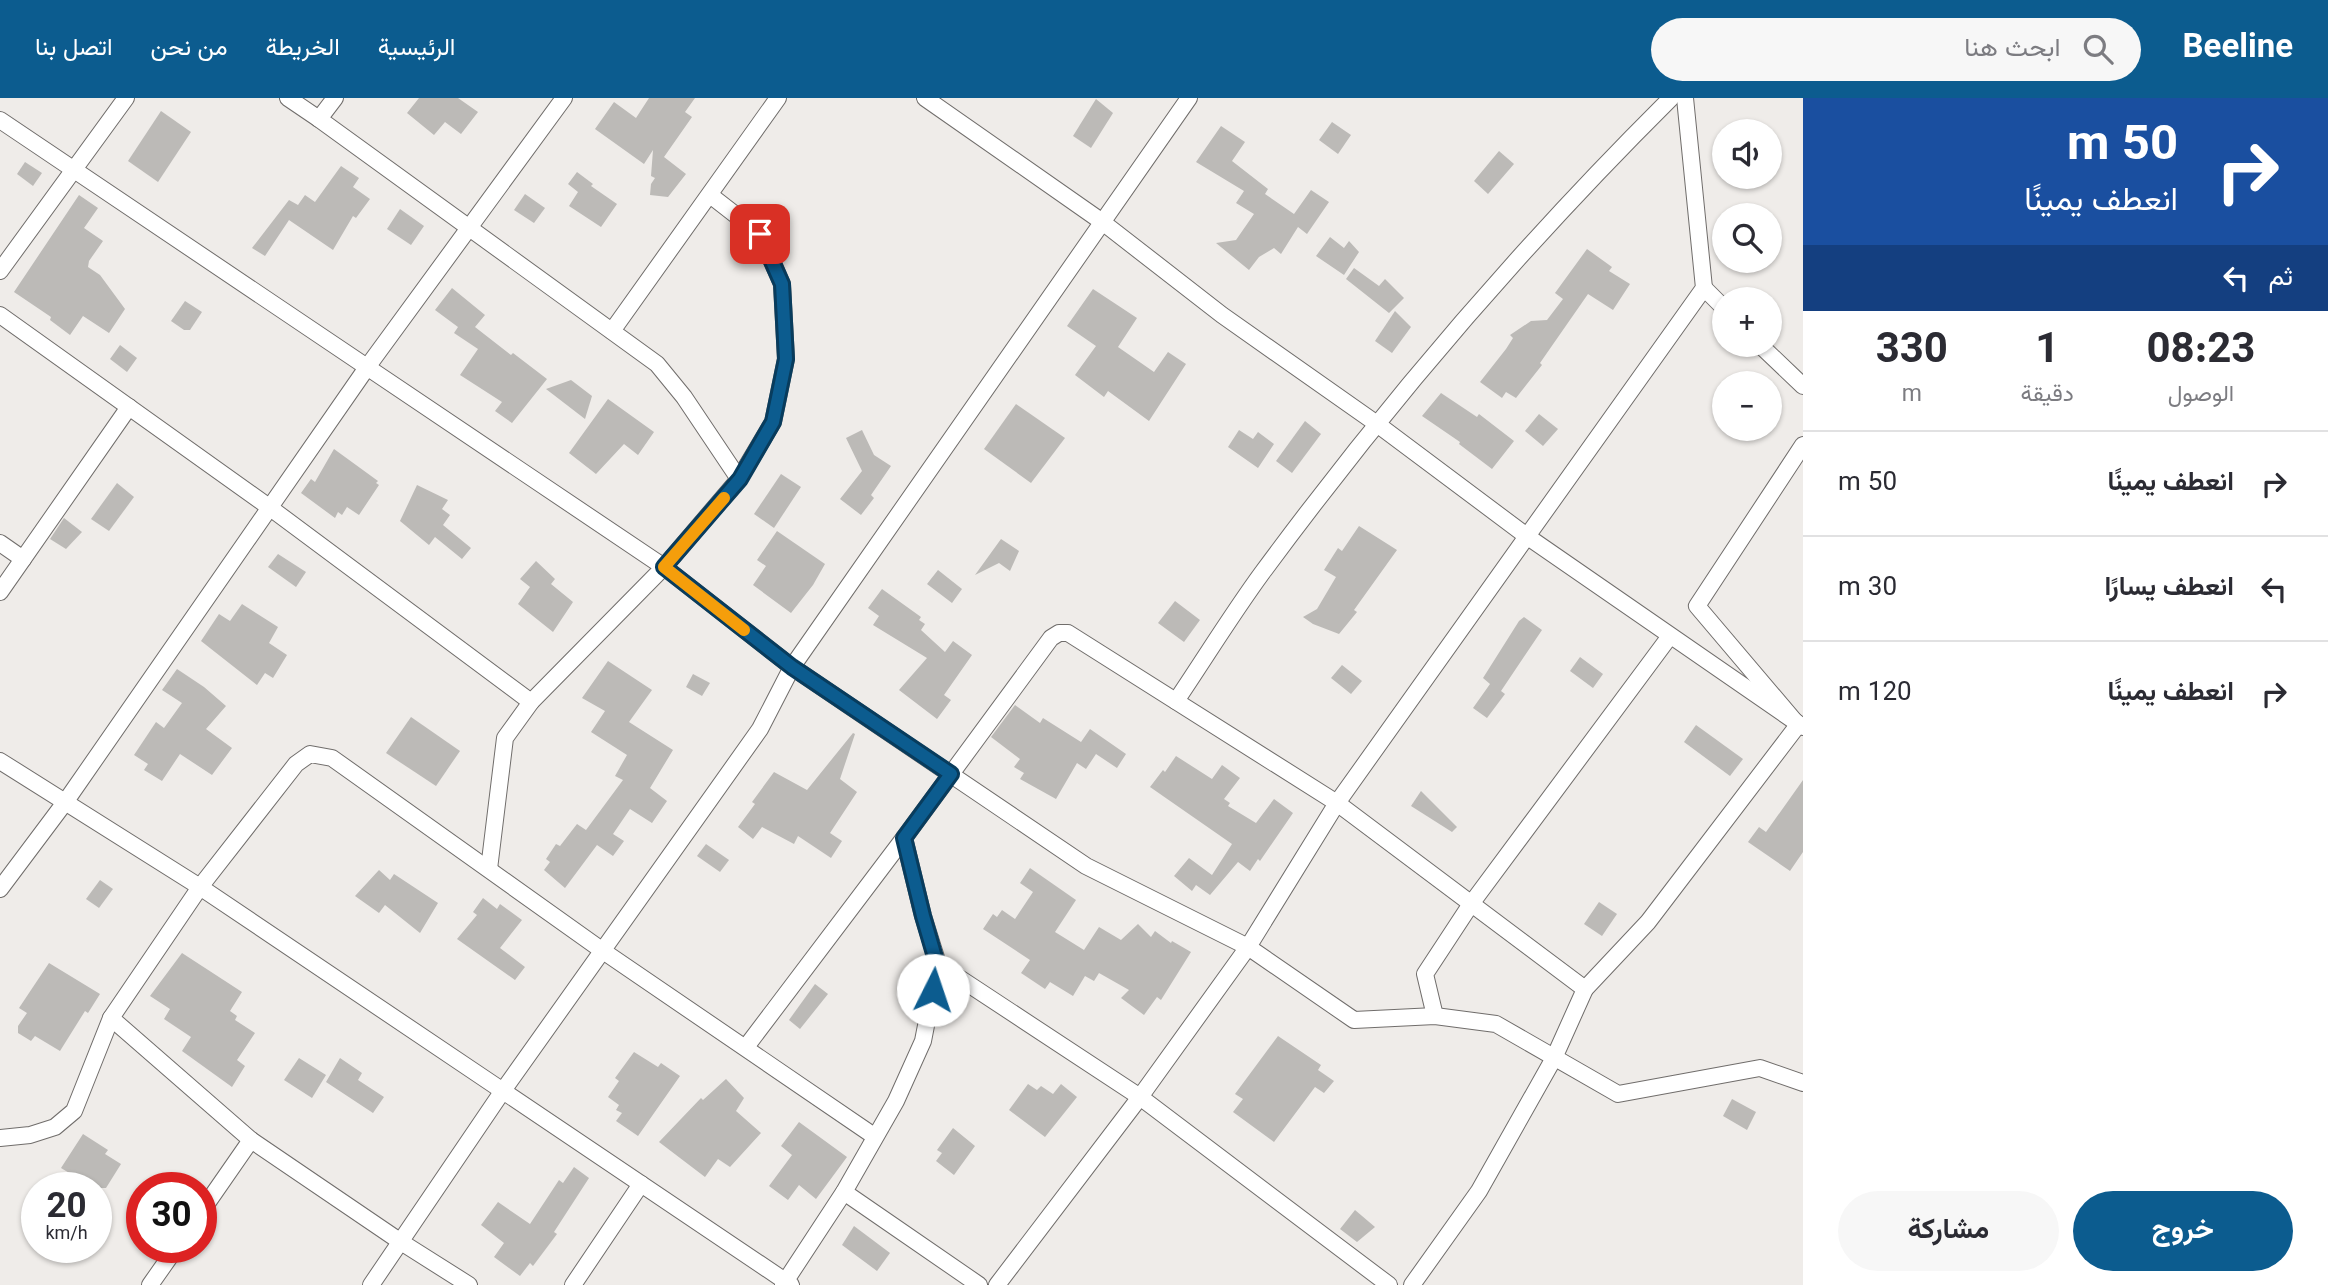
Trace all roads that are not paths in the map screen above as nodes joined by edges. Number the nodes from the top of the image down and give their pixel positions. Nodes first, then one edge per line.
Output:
1 (126, 98) edge
2 (288, 98) edge
3 (335, 98) edge
4 (564, 98) edge
5 (778, 98) edge
6 (925, 98) edge
7 (1188, 98) edge
8 (1671, 98) edge
9 (1685, 98) edge
10 (319, 119) junction
11 (0, 120) edge
12 (73, 169) junction
13 (709, 195) junction
14 (1101, 220) junction
15 (468, 229) junction
16 (0, 271) edge
17 (1703, 288) junction
18 (1712, 297) edge
19 (0, 314) edge
20 (612, 331) junction
21 (1773, 357) edge
22 (368, 366) junction
23 (1803, 386) edge
24 (129, 407) junction
25 (1377, 424) junction
26 (1803, 445) edge
27 (740, 479) junction
28 (269, 507) junction
29 (1528, 537) junction
30 (0, 543) edge
31 (23, 558) junction
32 (664, 567) junction
33 (0, 592) edge
34 (1670, 636) junction
35 (792, 667) junction
36 (1176, 701) junction
37 (531, 702) junction
38 (1800, 726) edge
39 (0, 761) edge
40 (951, 774) junction
41 (66, 801) junction
42 (1337, 803) junction
43 (904, 838) junction
44 (489, 869) junction
45 (200, 887) junction
46 (0, 889) edge
47 (1471, 904) junction
48 (1248, 947) junction
49 (603, 951) junction
50 (937, 964) junction
51 (1585, 989) junction
52 (1435, 1016) junction
53 (111, 1018) junction
54 (746, 1047) junction
55 (1554, 1058) junction
56 (1803, 1083) edge
57 (502, 1092) junction
58 (1140, 1097) junction
59 (874, 1136) junction
60 (0, 1138) edge
61 (251, 1140) junction
62 (641, 1184) junction
63 (217, 1189) edge
64 (844, 1192) junction
65 (401, 1242) junction
66 (165, 1263) edge
67 (786, 1284) edge
68 (150, 1285) edge
69 (371, 1285) edge
70 (469, 1285) edge
71 (573, 1285) edge
72 (979, 1285) edge
73 (997, 1285) edge
74 (1389, 1285) edge
75 (1412, 1285) edge

1 - 12 street
2 - 10 street
3 - 10 street
4 - 15 street
5 - 13 street
6 - 14 street
7 - 14 street
8 - 25 street
9 - 17 street
10 - 15 street
11 - 12 street
12 - 16 street
12 - 22 street
13 - 20 street
13 - 27 street
14 - 25 street
14 - 35 street
15 - 20 street
15 - 22 street
17 - 18 street
17 - 29 street
19 - 24 street
20 - 27 street
21 - 23 street
22 - 28 street
22 - 32 street
24 - 28 street
24 - 31 street
25 - 29 street
25 - 36 street
26 - 38 street
27 - 32 street
28 - 37 street
28 - 41 street
29 - 34 street
29 - 42 street
30 - 31 street
31 - 33 street
32 - 35 street
32 - 37 street
34 - 38 street
34 - 47 street
35 - 40 street
35 - 49 street
36 - 40 street
36 - 42 street
37 - 44 street
38 - 51 street
39 - 41 street
40 - 43 street
40 - 48 street
41 - 45 street
41 - 46 street
42 - 47 street
42 - 48 street
43 - 50 street
43 - 54 street
44 - 45 street
44 - 49 street
45 - 53 street
45 - 57 street
47 - 51 street
47 - 52 street
48 - 52 street
48 - 58 street
49 - 54 street
49 - 57 street
50 - 58 street
50 - 59 street
51 - 55 street
52 - 55 street
53 - 60 street
53 - 61 street
54 - 59 street
55 - 56 street
55 - 75 street
57 - 62 street
57 - 65 street
58 - 73 street
58 - 74 street
59 - 64 street
61 - 63 street
61 - 65 street
62 - 67 street
62 - 71 street
64 - 67 street
64 - 72 street
65 - 69 street
65 - 70 street
66 - 68 street

